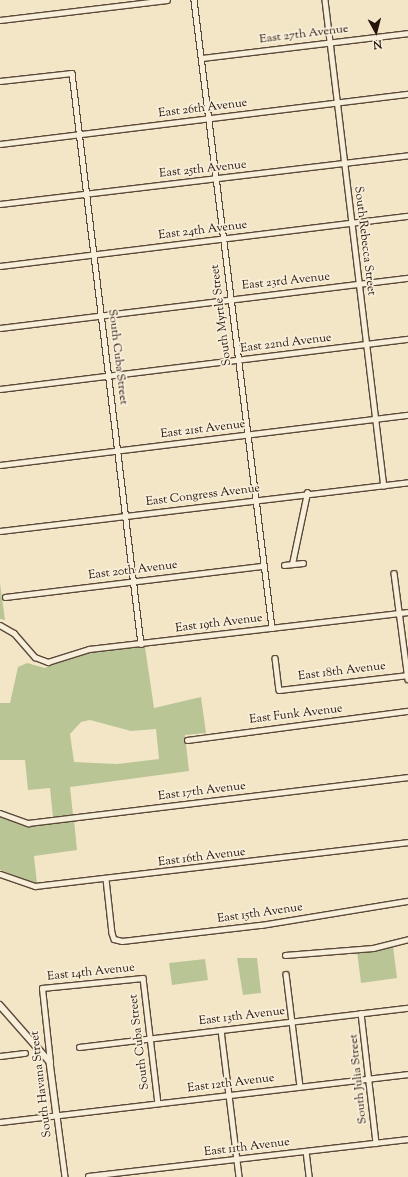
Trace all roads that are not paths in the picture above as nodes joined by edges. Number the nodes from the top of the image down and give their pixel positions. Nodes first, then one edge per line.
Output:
1 (167, 0) edge
2 (194, 0) edge
3 (325, 0) edge
4 (0, 20) edge
5 (408, 33) edge
6 (331, 42) junction
7 (202, 58) junction
8 (0, 81) edge
9 (408, 94) edge
10 (337, 102) junction
11 (208, 118) junction
12 (79, 134) junction
13 (0, 144) edge
14 (408, 155) edge
15 (345, 163) junction
16 (215, 179) junction
17 (87, 194) junction
18 (0, 204) edge
19 (408, 216) edge
20 (352, 223) junction
21 (223, 238) junction
22 (94, 255) junction
23 (0, 266) edge
24 (408, 278) edge
25 (360, 283) junction
26 (230, 298) junction
27 (101, 315) junction
28 (0, 328) edge
29 (408, 339) edge
30 (367, 344) junction
31 (237, 360) junction
32 (108, 376) junction
33 (0, 389) edge
34 (408, 415) edge
35 (376, 419) junction
36 (247, 434) junction
37 (119, 451) junction
38 (0, 465) edge
39 (408, 482) edge
40 (384, 485) junction
41 (307, 493) junction
42 (256, 500) junction
43 (126, 516) junction
44 (0, 531) edge
45 (303, 563) dead end
46 (284, 564) dead end
47 (292, 564) junction
48 (263, 566) junction
49 (394, 573) dead end
50 (134, 580) junction
51 (5, 596) dead end
52 (408, 612) edge
53 (400, 614) junction
54 (0, 625) edge
55 (272, 628) junction
56 (141, 644) junction
57 (275, 658) dead end
58 (408, 675) edge
59 (408, 679) edge
60 (408, 711) edge
61 (187, 740) dead end
62 (408, 777) edge
63 (0, 813) edge
64 (408, 842) edge
65 (0, 874) edge
66 (106, 879) junction
67 (408, 901) edge
68 (408, 939) edge
69 (285, 955) dead end
70 (286, 974) dead end
71 (143, 978) joint
72 (42, 988) joint
73 (0, 1005) edge
74 (408, 1008) edge
75 (361, 1013) junction
76 (292, 1022) junction
77 (220, 1030) junction
78 (150, 1038) junction
79 (79, 1047) dead end
80 (25, 1053) dead end
81 (0, 1056) edge
82 (50, 1062) junction
83 (408, 1074) edge
84 (369, 1078) junction
85 (300, 1086) junction
86 (229, 1094) junction
87 (158, 1103) junction
88 (57, 1116) junction
89 (0, 1122) edge
90 (408, 1139) edge
91 (376, 1143) junction
92 (306, 1151) junction
93 (237, 1159) junction
94 (88, 1176) edge
95 (65, 1177) edge
96 (239, 1177) edge
97 (309, 1177) edge

1 - 4 street
2 - 7 street, South Myrtle Street
3 - 6 street, South Rebecca Street
5 - 6 street, East 27th Avenue
6 - 7 street, East 27th Avenue
6 - 10 street, South Rebecca Street
7 - 11 street, South Myrtle Street
8 - 12 street, South Cuba Street
9 - 10 street, East 26th Avenue
10 - 11 street, East 26th Avenue
10 - 15 street, South Rebecca Street
11 - 12 street, East 26th Avenue
11 - 16 street, South Myrtle Street
12 - 13 street, East 26th Avenue
12 - 17 street, South Cuba Street
14 - 15 street, East 25th Avenue
15 - 16 street, East 25th Avenue
15 - 20 street, South Rebecca Street
16 - 17 street, East 25th Avenue
16 - 21 street, South Myrtle Street
17 - 18 street, East 25th Avenue
17 - 22 street, South Cuba Street
19 - 20 street, East 24th Avenue
20 - 21 street, East 24th Avenue
20 - 25 street, South Rebecca Street
21 - 22 street, East 24th Avenue
21 - 26 street, South Myrtle Street
22 - 23 street, East 24th Avenue
22 - 27 street, South Cuba Street
24 - 25 street, East 23rd Avenue
25 - 26 street, East 23rd Avenue
25 - 30 street, South Rebecca Street
26 - 27 street, East 23rd Avenue
26 - 31 street, South Myrtle Street
27 - 28 street, East 23rd Avenue
27 - 32 street, South Cuba Street
29 - 30 street, East 22nd Avenue
30 - 31 street, East 22nd Avenue
30 - 35 street, South Rebecca Street
31 - 32 street, East 22nd Avenue
31 - 36 street, South Myrtle Street
32 - 33 street, East 22nd Avenue
32 - 37 street, South Cuba Street
34 - 35 street, East 21st Avenue
35 - 36 street, East 21st Avenue
35 - 40 street, South Rebecca Street
36 - 37 street, East 21st Avenue
36 - 42 street, South Myrtle Street
37 - 38 street, East 21st Avenue
37 - 43 street, South Cuba Street
39 - 40 street, East Congress Avenue
40 - 41 street, East Congress Avenue
41 - 42 street, East Congress Avenue
41 - 47 street
42 - 43 street, East Congress Avenue
42 - 48 street, South Myrtle Street
43 - 44 street, East Congress Avenue
43 - 50 street, South Cuba Street
45 - 47 street
46 - 47 street
48 - 50 street, East 20th Avenue
48 - 55 street, South Myrtle Street
49 - 53 street
50 - 51 street, East 20th Avenue
50 - 56 street, South Cuba Street
52 - 53 street, East 19th Avenue
53 - 55 street, East 19th Avenue
53 - 58 street
54 - 56 street, East 19th Avenue
55 - 56 street, East 19th Avenue
57 - 58 street, East 18th Avenue
58 - 59 street
60 - 61 street, East Funk Avenue
62 - 63 street, East 17th Avenue
64 - 66 street, East 16th Avenue
65 - 66 street, East 16th Avenue
66 - 67 street, East 15th Avenue
68 - 69 street
70 - 76 street
71 - 72 street, East 14th Avenue
71 - 78 street, South Cuba Street
72 - 82 street, South Havana Street
73 - 82 street
74 - 75 street, East 13th Avenue
75 - 76 street, East 13th Avenue
75 - 84 street, South Julia Street
76 - 77 street, East 13th Avenue
76 - 85 street
77 - 78 street, East 13th Avenue
77 - 86 street
78 - 79 street, East 13th Avenue
78 - 87 street, South Cuba Street
80 - 81 street
82 - 88 street, South Havana Street
83 - 84 street, East 12th Avenue
84 - 85 street, East 12th Avenue
84 - 91 street, South Julia Street
85 - 86 street, East 12th Avenue
86 - 87 street, East 12th Avenue
86 - 93 street
87 - 88 street, East 12th Avenue
88 - 89 street
88 - 95 street, South Havana Street
90 - 91 street, East 11th Avenue
91 - 92 street, East 11th Avenue
92 - 93 street, East 11th Avenue
92 - 97 street
93 - 94 street, East 11th Avenue
93 - 96 street

